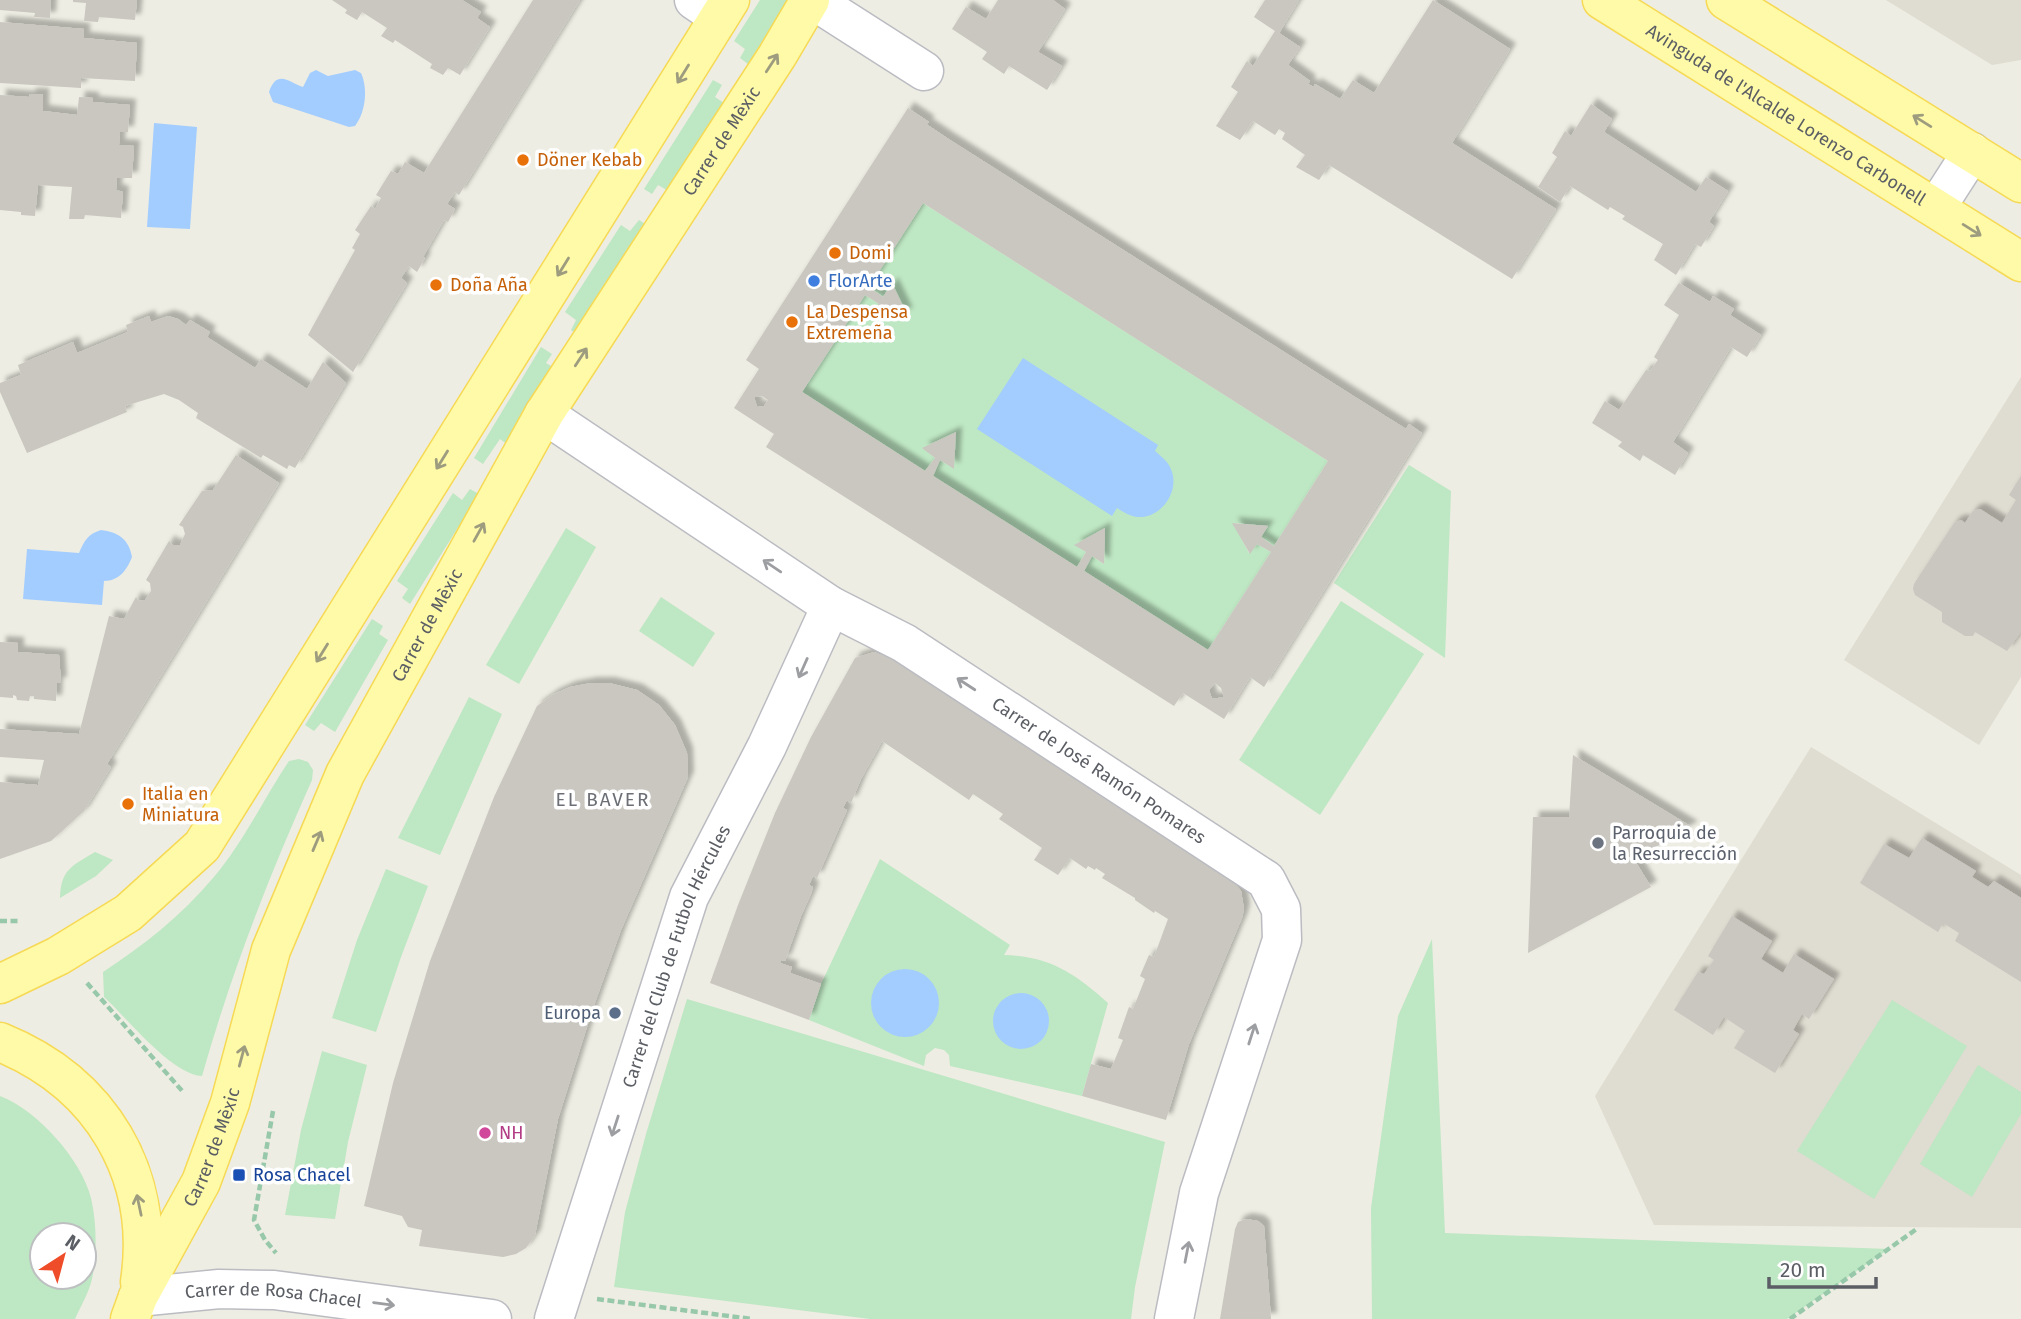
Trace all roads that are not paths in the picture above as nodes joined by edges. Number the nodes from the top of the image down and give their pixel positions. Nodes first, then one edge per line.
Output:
1 (812, 0) edge
2 (1602, 0) edge
3 (1726, 0) edge
4 (714, 6) edge
5 (924, 71) dead end
6 (1972, 152) junction
7 (2020, 179) edge
8 (1936, 208) junction
9 (2021, 262) edge
10 (544, 414) junction
11 (831, 606) junction
12 (0, 984) edge
13 (0, 1042) edge
14 (212, 1304) edge
15 (137, 1312) edge
16 (492, 1319) edge
17 (554, 1319) edge
18 (1174, 1319) edge

1 - 5 street
10 -> 1 main road, Carrer de Mèxic
2 - 8 main road, Avinguda de l'Alcalde Lorenzo Carbonell
6 -> 3 main road
4 -> 12 main road
6 - 7 main road
6 - 8 street, Avinguda de l'Alcalde Lorenzo Carbonell
8 -> 9 main road, Avinguda de l'Alcalde Lorenzo Carbonell
11 -> 10 street, Carrer de José Ramón Pomares
15 -> 10 main road, Carrer de Mèxic
11 -> 17 street, Carrer del Club de Futbol Hércules
18 -> 11 street, Carrer de José Ramón Pomares
15 -> 13 main road
14 - 15 street, Carrer de Rosa Chacel
14 -> 16 street, Carrer de Rosa Chacel

